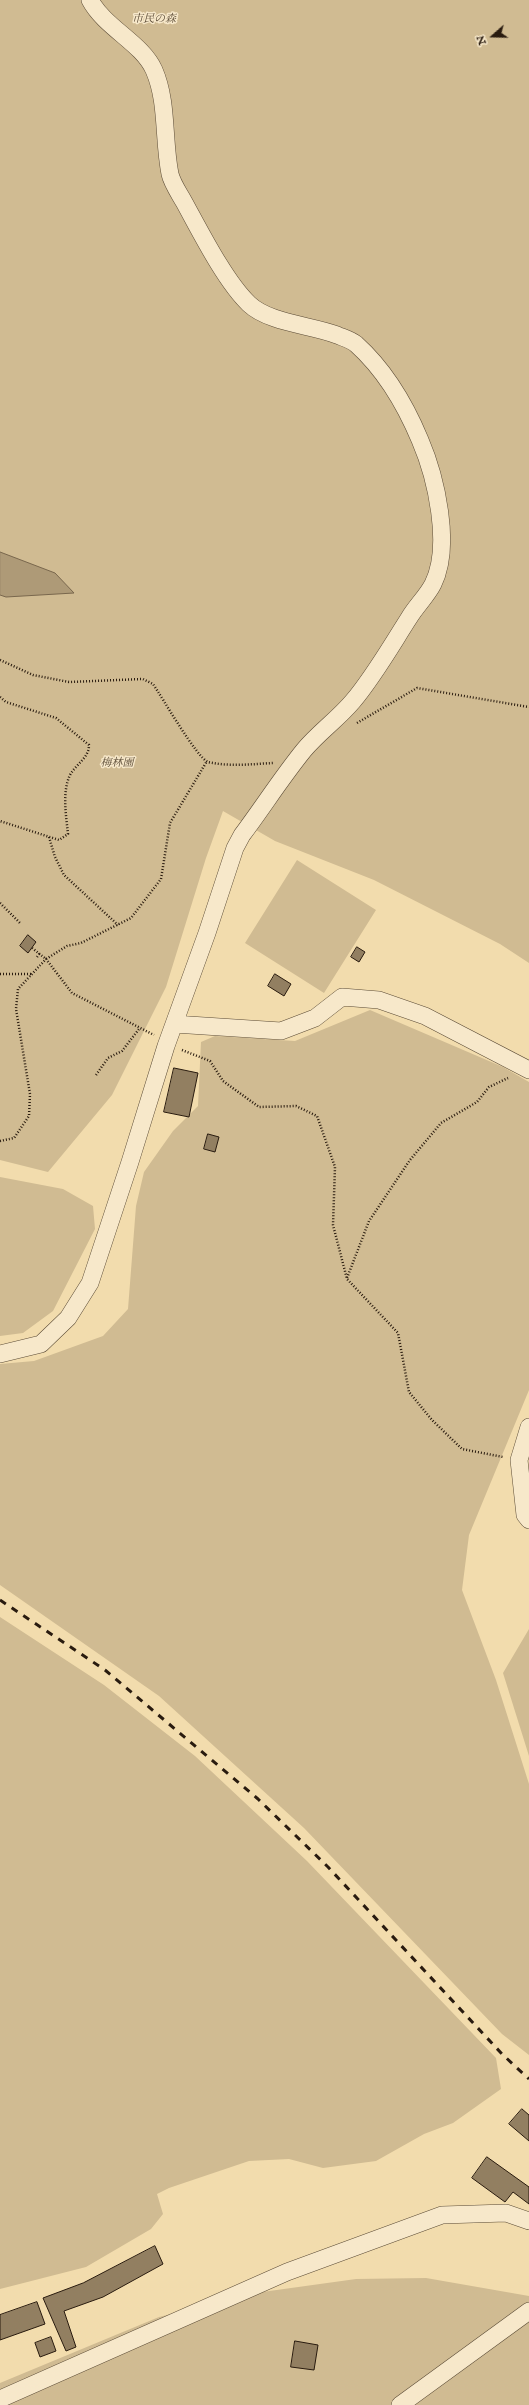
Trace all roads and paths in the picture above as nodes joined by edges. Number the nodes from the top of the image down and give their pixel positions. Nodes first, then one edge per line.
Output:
1 (90, 0) edge
2 (0, 660) edge
3 (0, 697) edge
4 (529, 708) edge
5 (352, 726) dead end
6 (207, 761) junction
7 (295, 762) junction
8 (0, 821) edge
9 (49, 837) junction
10 (0, 903) edge
11 (20, 924) dead end
12 (118, 925) junction
13 (32, 948) dead end
14 (40, 954) junction
15 (37, 957) dead end
16 (46, 959) junction
17 (0, 974) edge
18 (32, 974) junction
19 (174, 1024) junction
20 (140, 1029) junction
21 (166, 1044) junction
22 (529, 1070) edge
23 (96, 1075) dead end
24 (511, 1078) dead end
25 (0, 1141) edge
26 (347, 1279) junction
27 (0, 1354) edge
28 (529, 1427) edge
29 (519, 1460) junction
30 (529, 1520) edge
31 (529, 2221) edge
32 (529, 2311) edge
33 (0, 2399) edge
34 (400, 2405) edge

1 - 7 street
2 - 6 path
3 - 9 path
4 - 5 path
6 - 7 path
6 - 12 path
7 - 19 street
8 - 9 path
9 - 12 path
10 - 11 path
12 - 16 path
13 - 14 path
14 - 15 path
14 - 16 path
16 - 18 path
16 - 20 path
17 - 18 path
18 - 25 path
19 - 21 street
19 - 22 street
20 - 21 path
20 - 23 path
21 - 26 path
21 - 27 street
24 - 26 path
26 - 29 path
28 - 29 street
29 - 30 street
31 - 33 street
32 - 34 street

